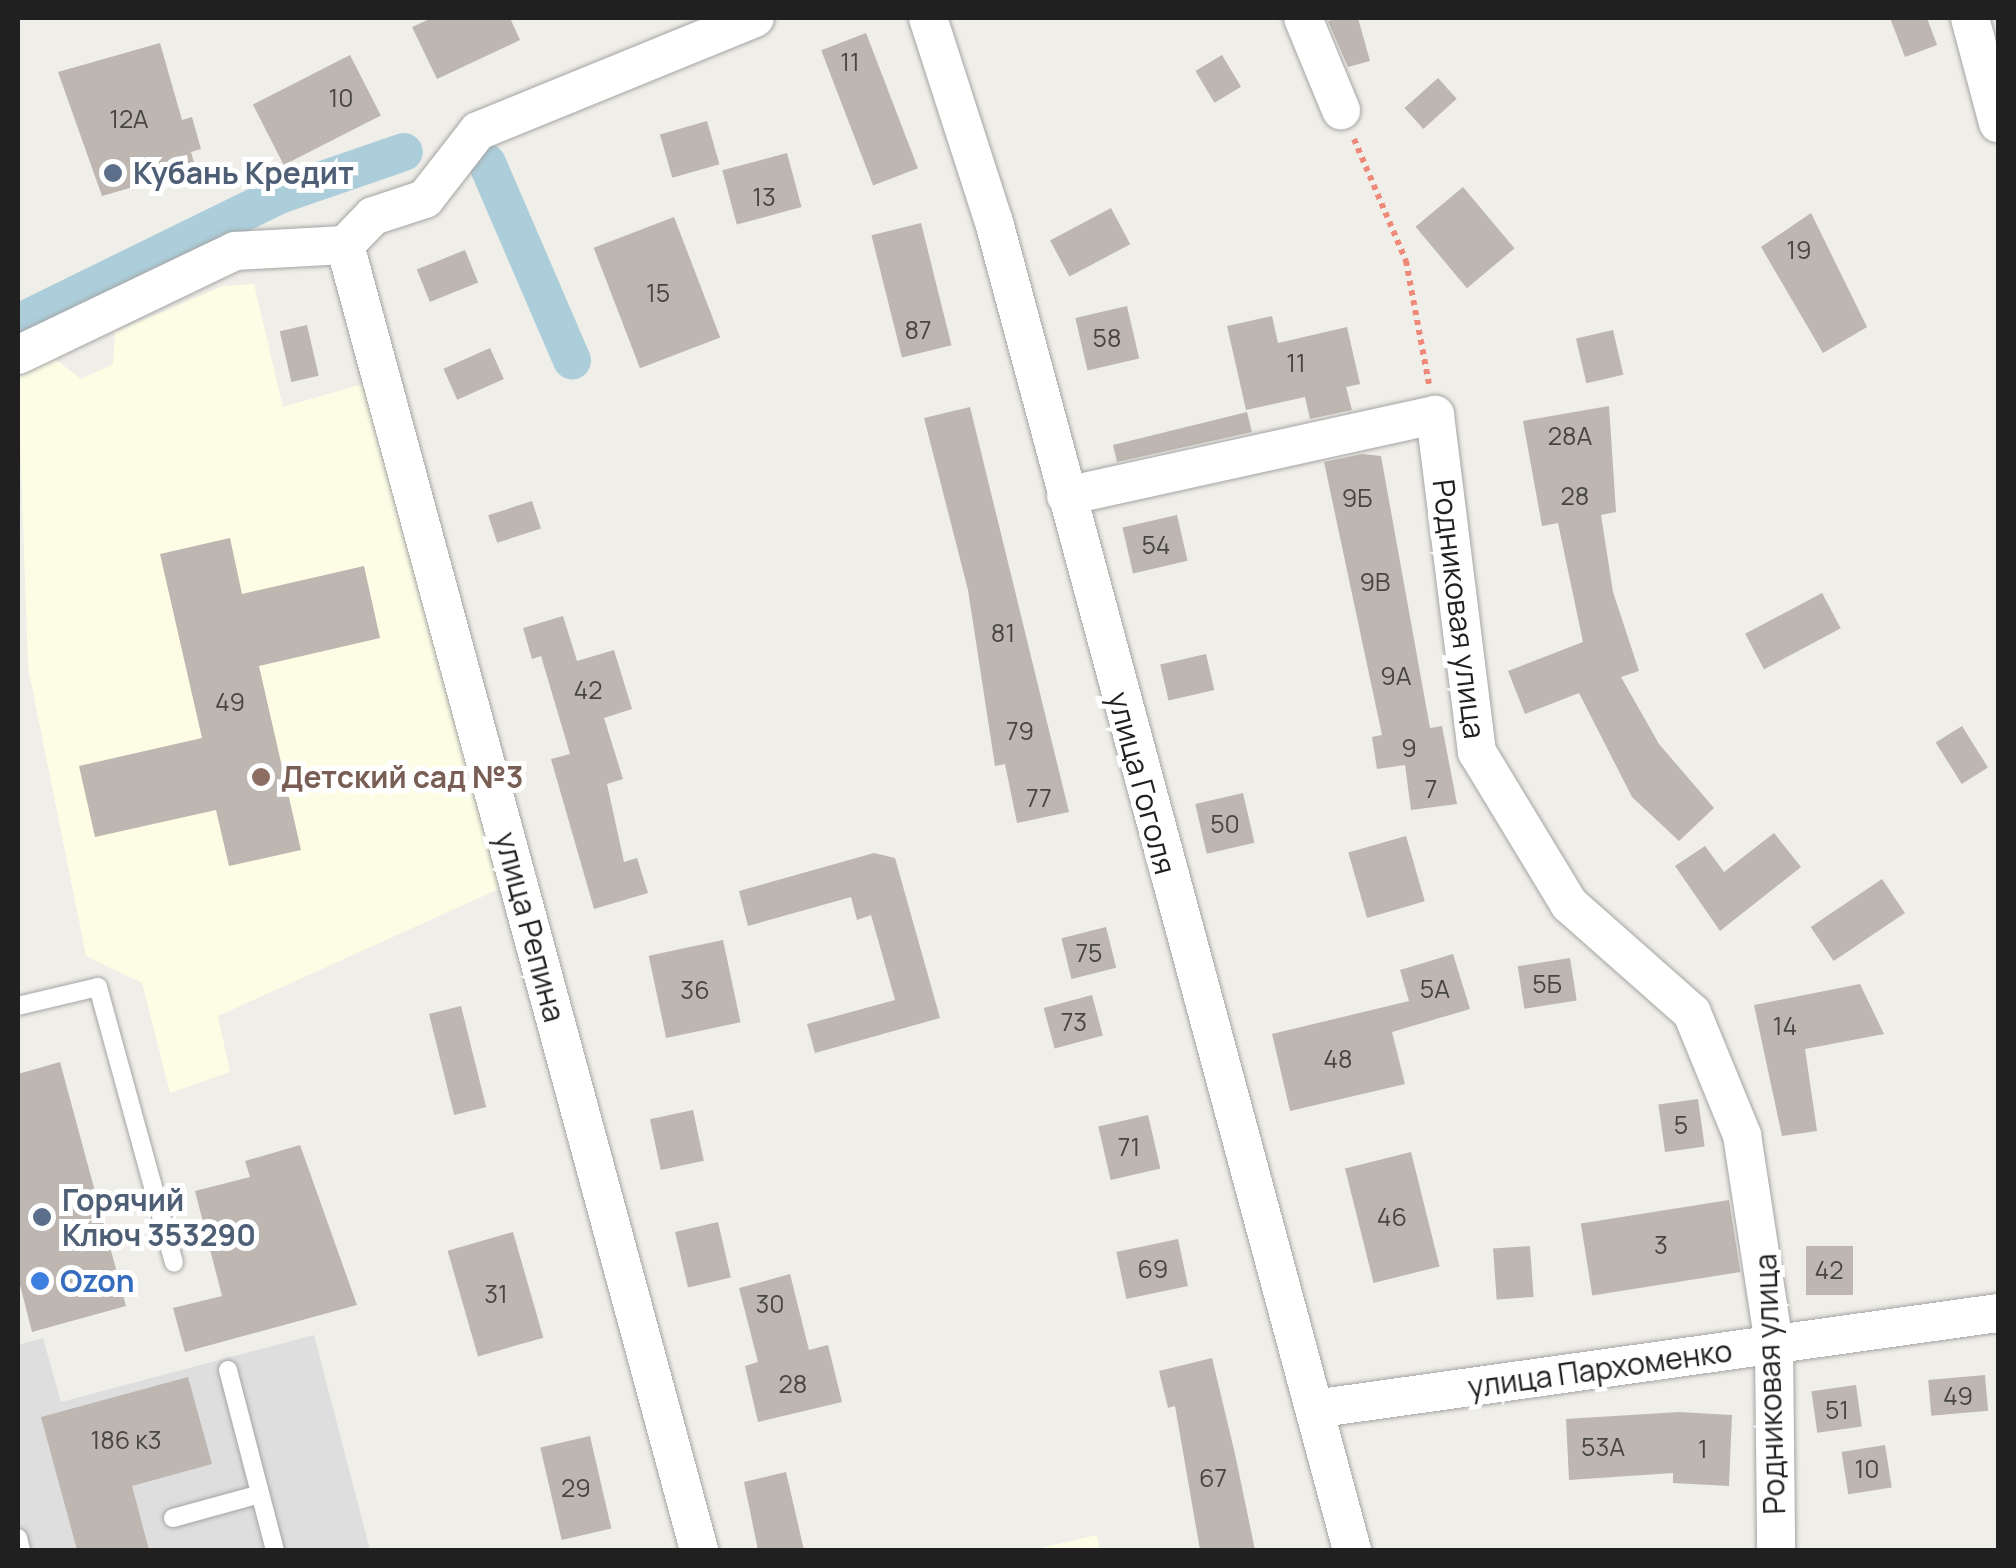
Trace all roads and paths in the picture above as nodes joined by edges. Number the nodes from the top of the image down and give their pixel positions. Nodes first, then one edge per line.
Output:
1 (755, 18) edge
2 (928, 18) edge
3 (1303, 18) edge
4 (1970, 18) edge
5 (1342, 110) joint
6 (1998, 123) edge
7 (345, 245) junction
8 (18, 355) edge
9 (1435, 415) junction
10 (1066, 496) junction
11 (18, 1006) edge
12 (174, 1263) dead end
13 (1998, 1313) edge
14 (1774, 1345) junction
15 (228, 1370) dead end
16 (1321, 1408) junction
17 (260, 1494) junction
18 (172, 1518) dead end
19 (18, 1538) edge
20 (21, 1550) edge
21 (275, 1550) edge
22 (699, 1550) edge
23 (1352, 1550) edge
24 (1776, 1550) edge

1 - 7 street
2 - 10 street, улица Гоголя
3 - 5 street
4 - 6 street
5 - 9 path
7 - 8 street
7 - 22 street, улица Репина
9 - 10 street
9 - 14 street, Родниковая улица
10 - 16 street, улица Гоголя
11 - 12 lane
13 - 14 street, улица Пархоменко
14 - 16 street, улица Пархоменко
14 - 24 street, Родниковая улица
15 - 17 lane
16 - 23 street, улица Гоголя
17 - 18 lane
17 - 21 lane
19 - 20 lane

